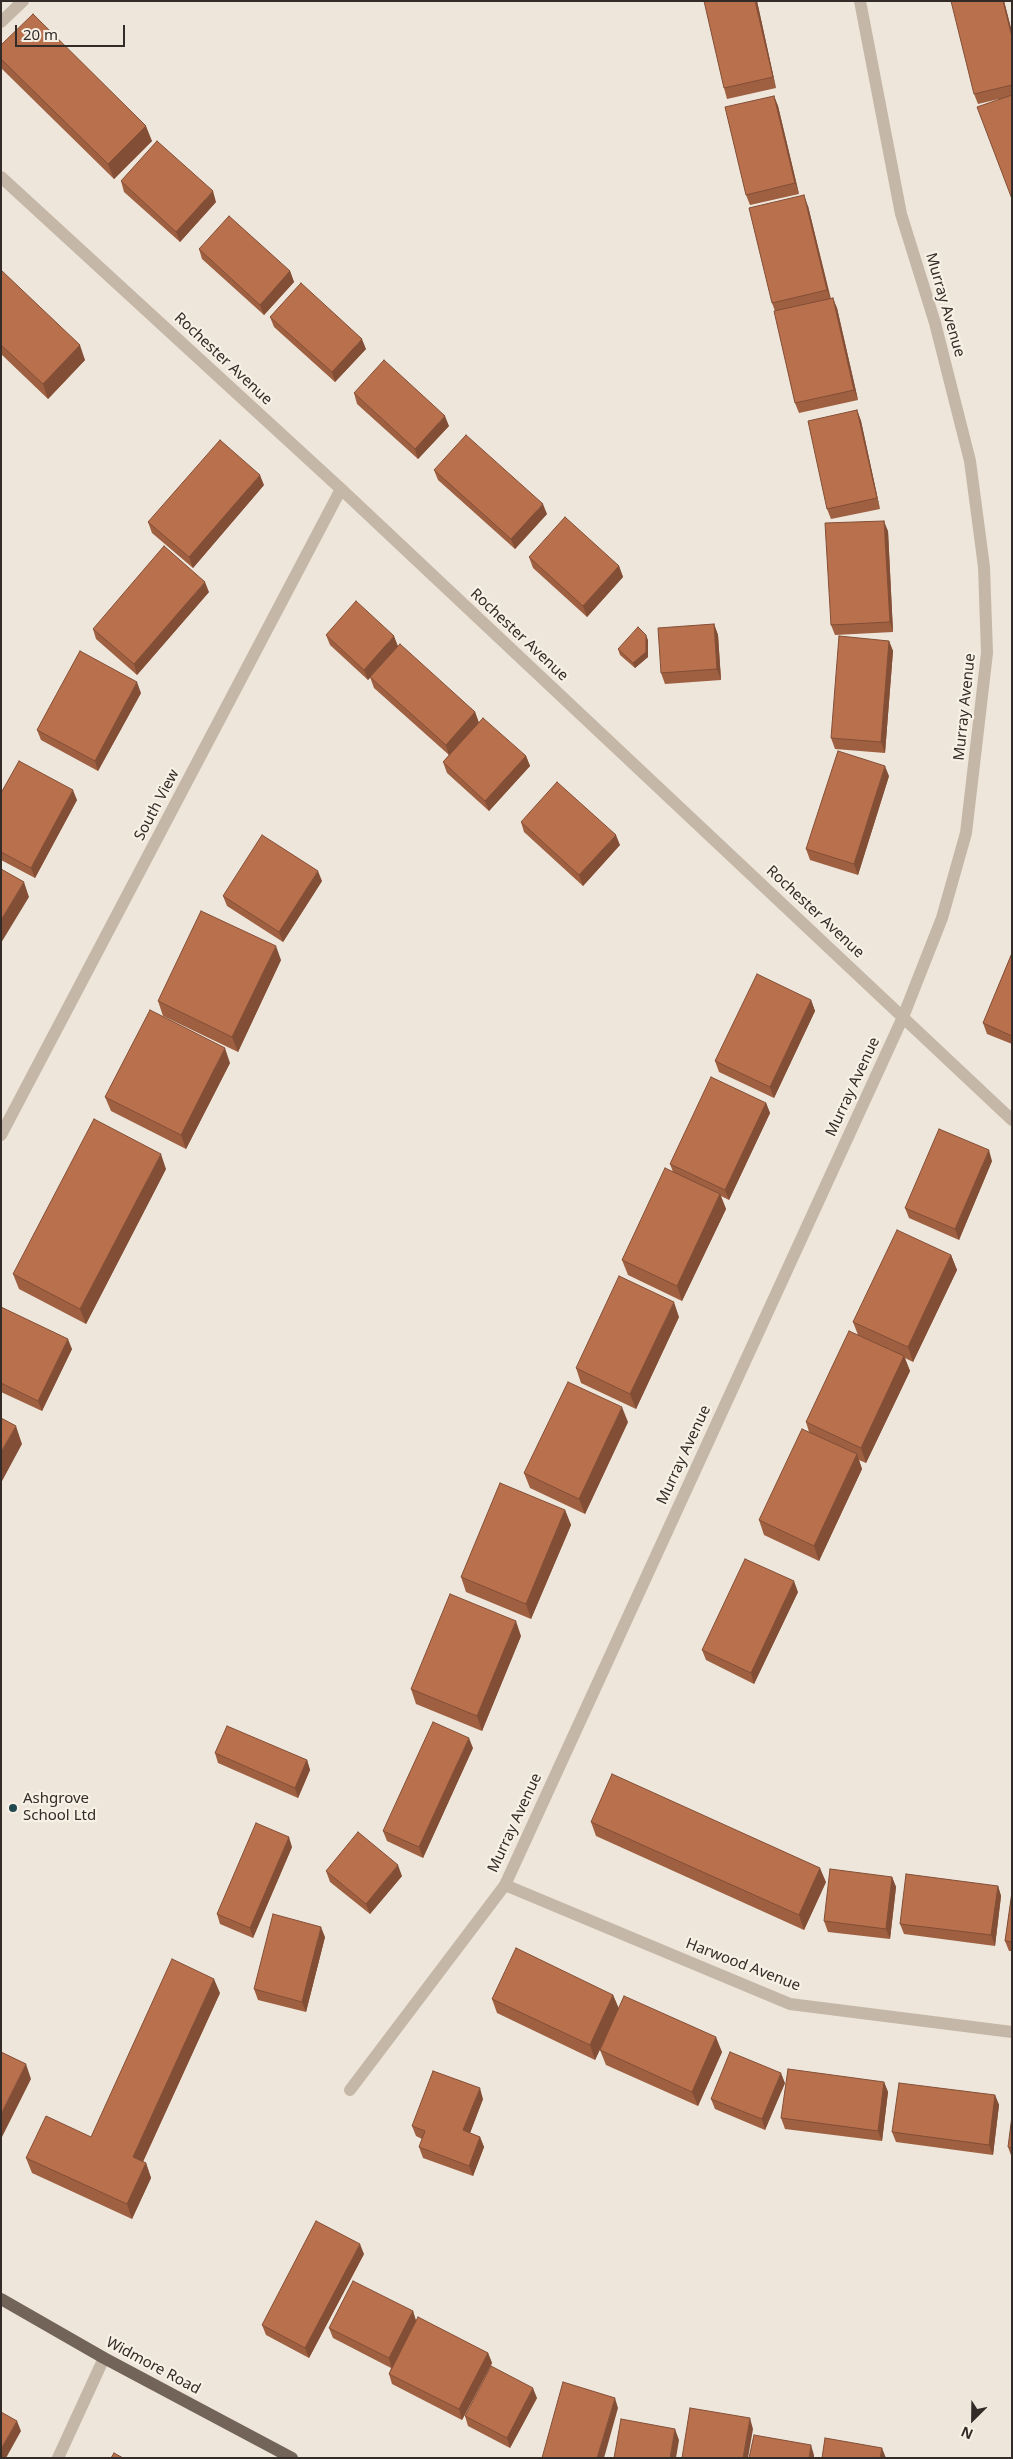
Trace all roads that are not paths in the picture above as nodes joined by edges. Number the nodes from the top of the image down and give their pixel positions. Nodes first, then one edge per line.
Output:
1 (23, 1) edge
2 (860, 1) edge
3 (1, 22) edge
4 (1, 177) edge
5 (341, 489) junction
6 (903, 1018) junction
7 (1012, 1120) edge
8 (1, 1135) edge
9 (505, 1885) junction
10 (1012, 2032) edge
11 (350, 2090) dead end
12 (1, 2299) edge
13 (104, 2358) junction
14 (58, 2458) edge
15 (292, 2458) edge

1 - 3 street
2 - 6 street, Murray Avenue
4 - 5 street, Rochester Avenue
5 - 6 street, Rochester Avenue
5 - 8 street, South View
6 - 7 street, Rochester Avenue
6 - 9 street, Murray Avenue
9 - 10 street, Harwood Avenue
9 - 11 street, Murray Avenue
12 - 13 main road, Widmore Road
13 - 14 street
13 - 15 main road, Widmore Road

